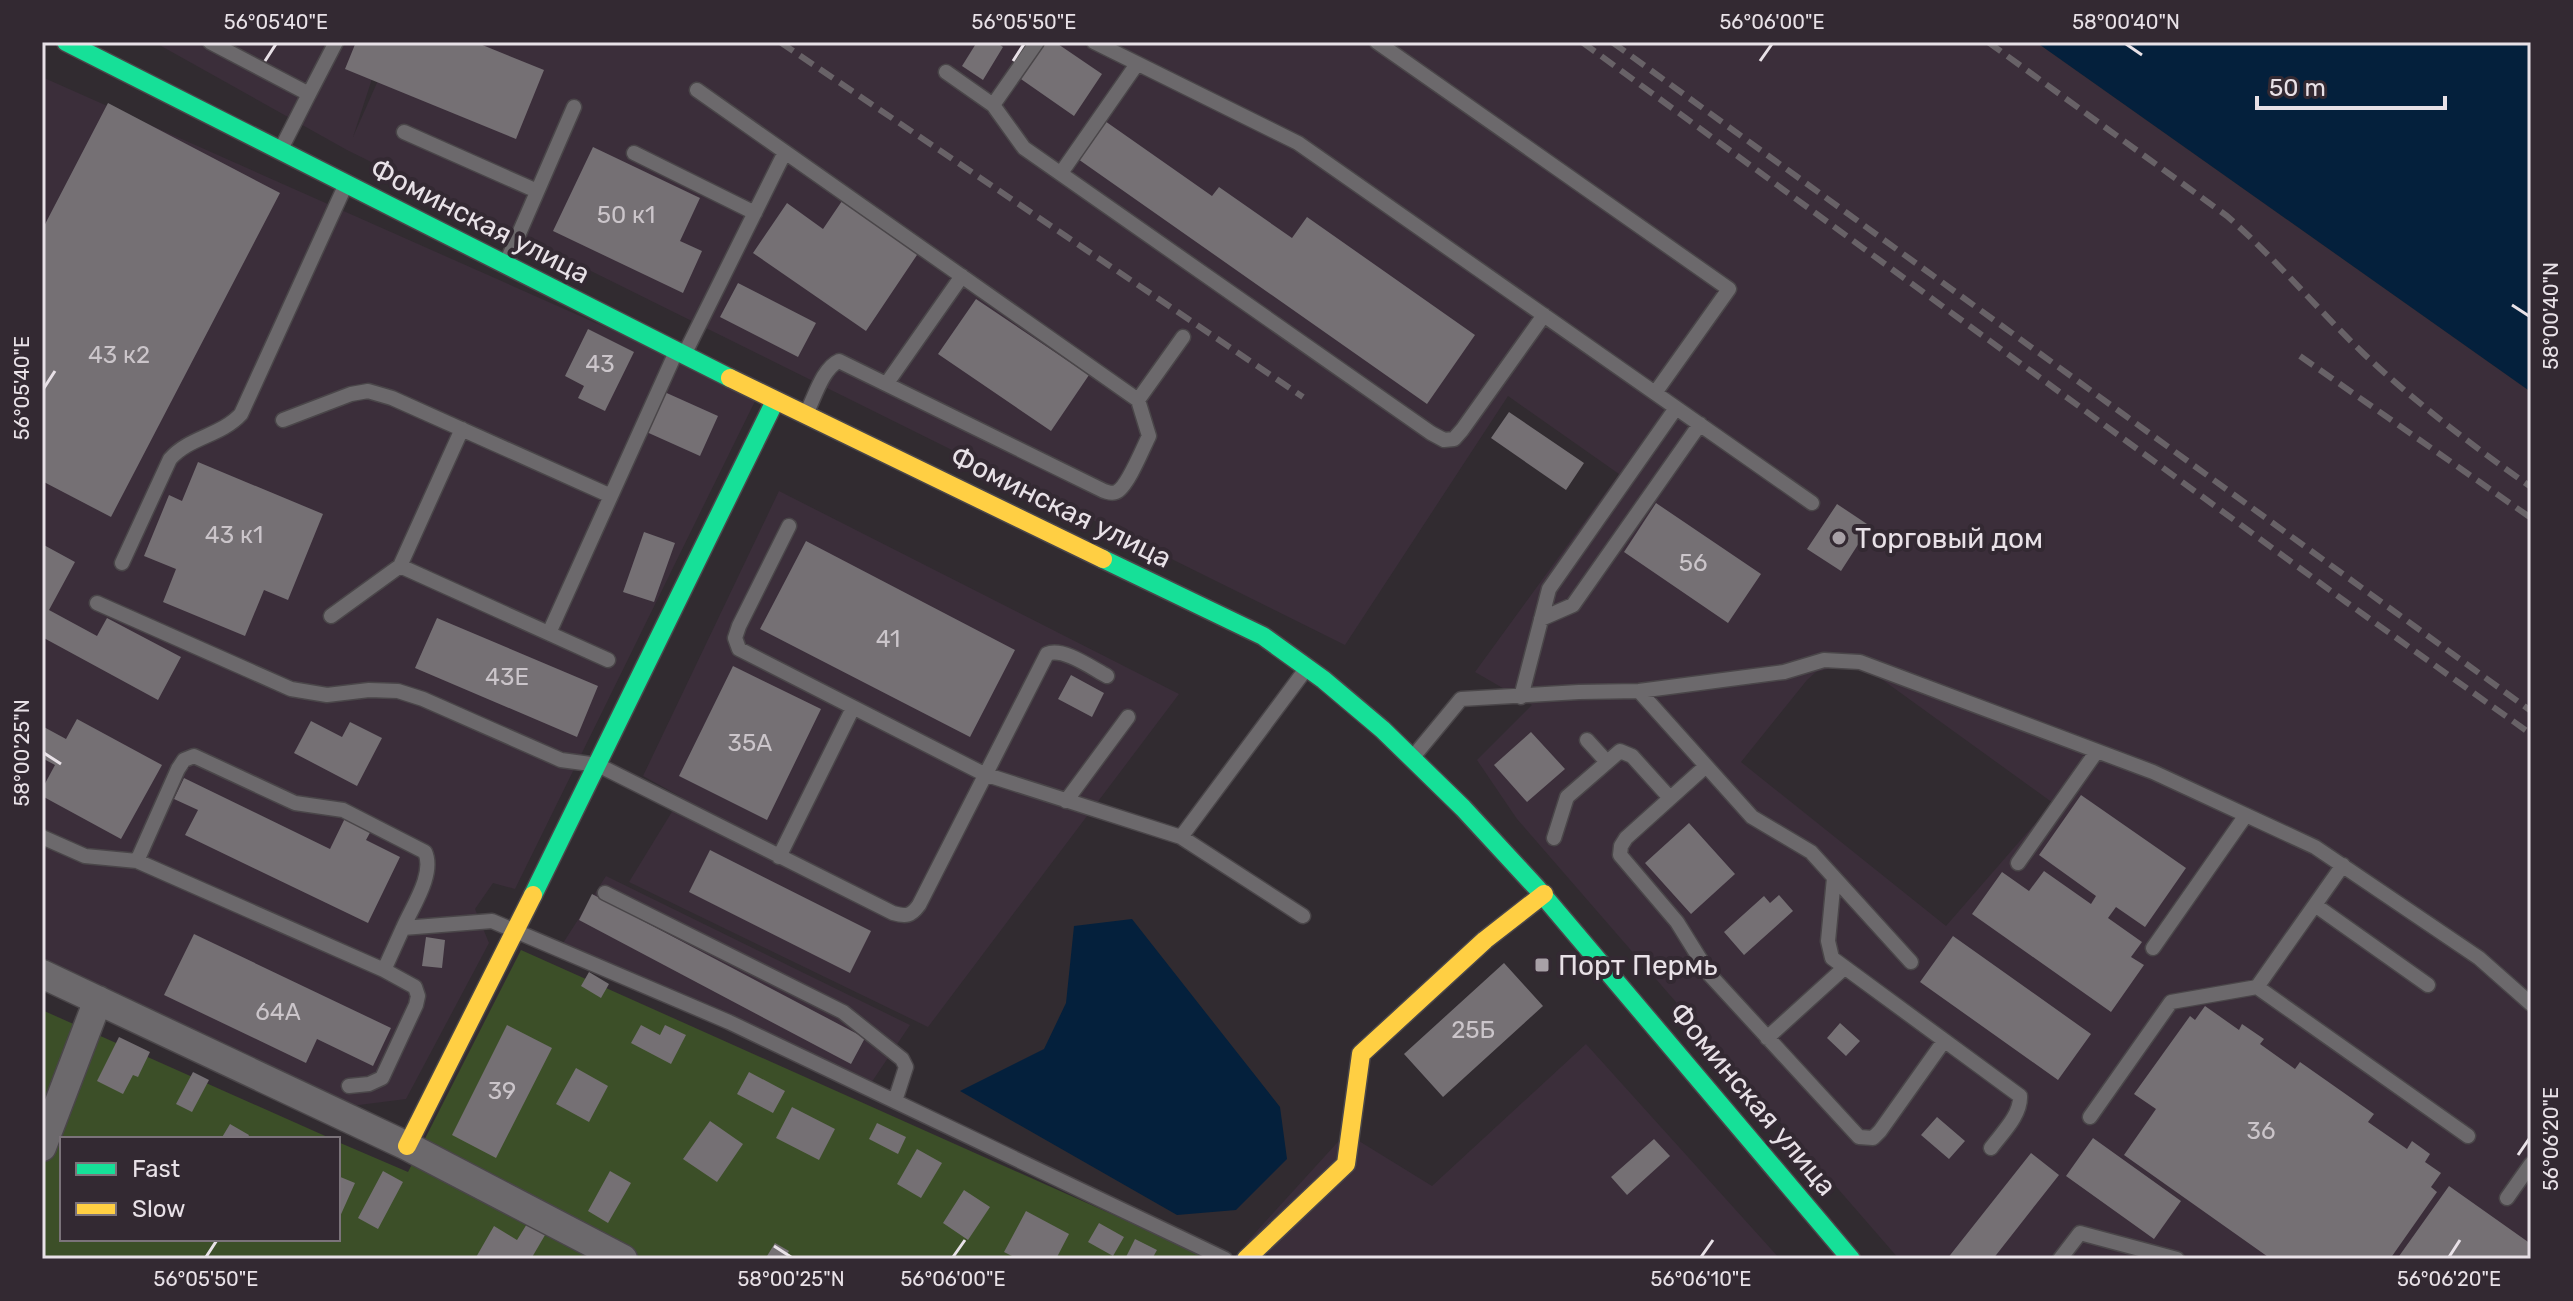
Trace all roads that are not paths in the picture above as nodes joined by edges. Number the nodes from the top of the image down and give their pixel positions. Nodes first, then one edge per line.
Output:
1 (66, 42) edge
2 (210, 42) edge
3 (336, 42) edge
4 (1037, 42) edge
5 (1094, 42) edge
6 (1377, 42) edge
7 (1137, 64) junction
8 (946, 72) dead end
9 (697, 90) dead end
10 (309, 94) junction
11 (993, 105) junction
12 (574, 107) dead end
13 (404, 132) dead end
14 (280, 150) junction
15 (785, 152) junction
16 (634, 153) dead end
17 (1061, 173) junction
18 (346, 184) junction
19 (537, 191) junction
20 (755, 213) junction
21 (505, 265) junction
22 (962, 276) junction
23 (1544, 315) junction
24 (1183, 337) dead end
25 (680, 353) junction
26 (887, 383) junction
27 (1655, 393) junction
28 (1138, 400) junction
29 (775, 401) junction
30 (1676, 408) junction
31 (805, 416) junction
32 (283, 420) dead end
33 (1700, 424) junction
34 (462, 429) junction
35 (611, 496) junction
36 (1812, 503) dead end
37 (789, 526) dead end
38 (122, 563) dead end
39 (400, 566) junction
40 (97, 603) dead end
41 (331, 616) dead end
42 (1541, 619) junction
43 (549, 633) junction
44 (608, 660) dead end
45 (1309, 665) junction
46 (1107, 676) dead end
47 (1639, 691) junction
48 (1521, 697) junction
49 (853, 708) junction
50 (1128, 717) dead end
51 (1587, 740) dead end
52 (2097, 751) junction
53 (1413, 758) junction
54 (1607, 762) junction
55 (598, 765) junction
56 (1706, 766) junction
57 (984, 774) junction
58 (1670, 798) junction
59 (1066, 801) junction
60 (2246, 815) junction
61 (42, 837) edge
62 (1181, 837) junction
63 (1554, 838) dead end
64 (779, 857) junction
65 (137, 861) junction
66 (2018, 863) dead end
67 (2343, 865) junction
68 (1834, 878) junction
69 (605, 893) dead end
70 (1544, 894) junction
71 (2315, 905) junction
72 (1303, 916) dead end
73 (403, 928) junction
74 (516, 931) junction
75 (2153, 948) dead end
76 (1911, 962) dead end
77 (1843, 969) junction
78 (384, 970) junction
79 (42, 974) edge
80 (2428, 985) dead end
81 (2257, 987) junction
82 (98, 1000) junction
83 (2531, 1004) edge
84 (1767, 1038) junction
85 (1944, 1041) junction
86 (349, 1086) dead end
87 (895, 1101) junction
88 (2090, 1117) dead end
89 (2468, 1136) dead end
90 (407, 1146) junction
91 (42, 1147) edge
92 (1991, 1148) dead end
93 (2531, 1164) edge
94 (2507, 1198) dead end
95 (1823, 1248) edge
96 (623, 1259) edge
97 (1225, 1259) edge
98 (1246, 1259) edge
99 (1851, 1259) edge
100 (2060, 1259) edge
101 (2177, 1259) edge

1 - 14 street, Фоминская улица
2 - 10 lane
3 - 10 lane
4 - 11 lane
5 - 7 lane
6 - 27 lane
7 - 17 lane
7 - 23 lane
8 - 11 lane
9 - 15 lane
10 - 14 lane
11 - 17 lane
12 - 19 lane
13 - 19 lane
14 - 18 street, Фоминская улица
15 - 20 lane
15 - 22 lane
16 - 20 lane
17 - 23 lane
18 - 21 street, Фоминская улица
18 - 38 lane
19 - 21 lane
20 - 25 lane
21 - 25 street, Фоминская улица
22 - 26 lane
22 - 28 lane
23 - 27 lane
24 - 28 lane
25 - 29 street, Фоминская улица
25 - 35 lane
26 - 28 lane
26 - 31 lane
27 - 30 lane
29 - 31 street, Фоминская улица
29 - 55 street
30 - 33 lane
30 - 42 lane
31 - 45 street, Фоминская улица
32 - 34 lane
33 - 36 lane
33 - 42 lane
34 - 35 lane
34 - 39 lane
35 - 43 lane
37 - 49 lane
39 - 41 lane
39 - 43 lane
40 - 55 lane
42 - 48 lane
43 - 44 lane
45 - 53 street, Фоминская улица
45 - 62 lane
46 - 57 lane
47 - 48 lane
47 - 52 lane
47 - 56 lane
48 - 53 lane
49 - 57 lane
49 - 64 lane
50 - 59 lane
51 - 54 lane
52 - 60 lane
52 - 66 lane
53 - 70 street, Фоминская улица
54 - 58 lane
54 - 63 lane
55 - 64 lane
55 - 74 street
56 - 58 lane
56 - 68 lane
57 - 59 lane
57 - 64 lane
58 - 84 lane
59 - 62 lane
60 - 67 lane
60 - 75 lane
61 - 65 lane
62 - 72 lane
65 - 73 lane
65 - 78 lane
67 - 71 lane
67 - 83 lane
68 - 76 lane
68 - 77 lane
69 - 87 lane
70 - 95 street, Фоминская улица
70 - 98 street
71 - 80 lane
71 - 81 lane
73 - 74 lane
73 - 78 lane
74 - 87 lane
74 - 90 street
77 - 84 lane
77 - 85 lane
78 - 86 lane
79 - 82 street
81 - 88 lane
81 - 89 lane
82 - 90 street
82 - 91 street
84 - 85 lane
85 - 92 lane
87 - 97 lane
90 - 96 street
93 - 94 lane
95 - 99 street, Фоминская улица
100 - 101 lane

